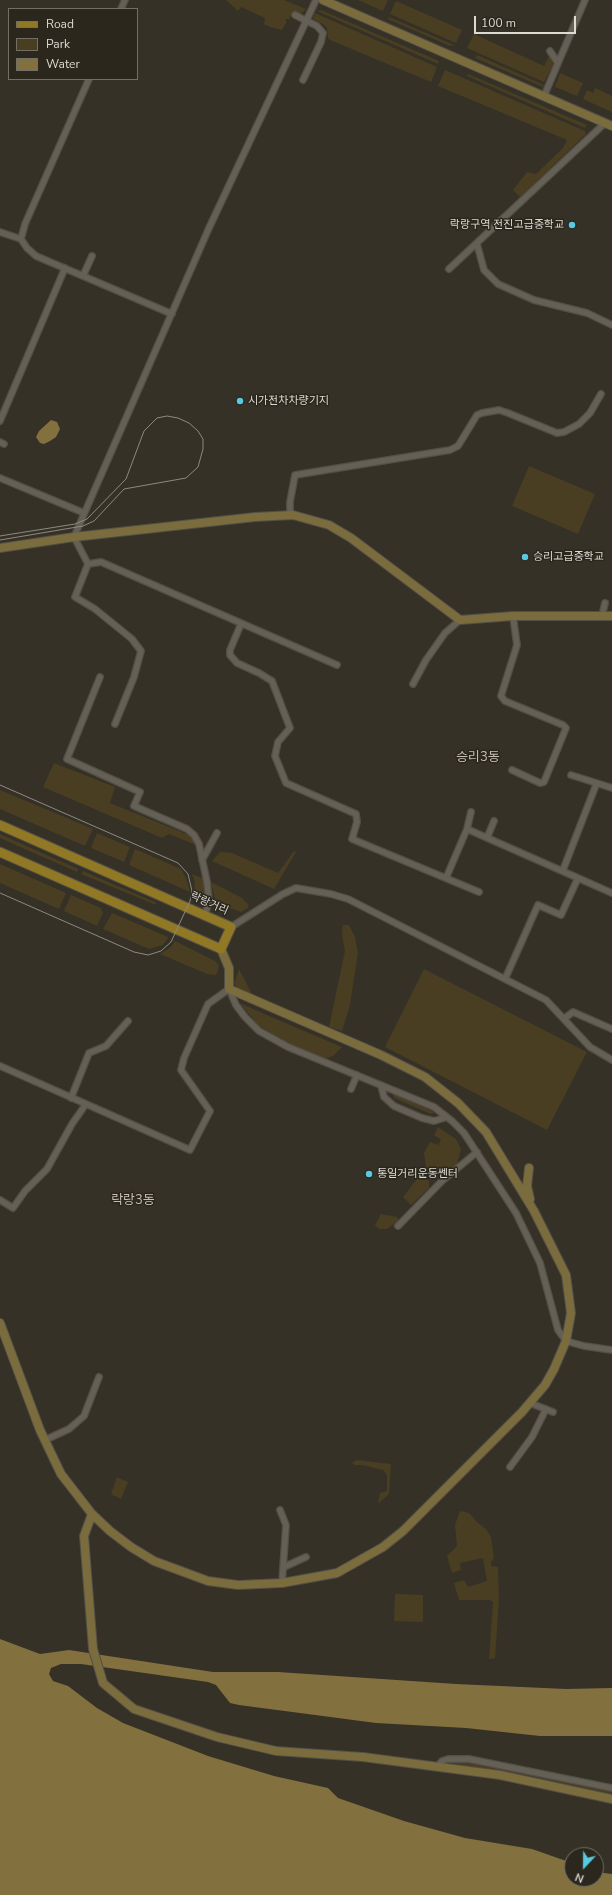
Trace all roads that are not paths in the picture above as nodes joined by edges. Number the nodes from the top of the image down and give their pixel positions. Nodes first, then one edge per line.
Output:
1 (316, 0) edge
2 (323, 0) edge
3 (585, 0) edge
4 (295, 15) dead end
5 (306, 20) junction
6 (550, 51) dead end
7 (558, 63) junction
8 (90, 80) edge
9 (303, 80) dead end
10 (544, 96) junction
11 (609, 125) edge
12 (0, 232) edge
13 (21, 239) junction
14 (477, 244) junction
15 (92, 256) dead end
16 (65, 268) junction
17 (449, 269) dead end
18 (83, 276) junction
19 (172, 314) junction
20 (612, 325) edge
21 (601, 394) dead end
22 (0, 420) edge
23 (0, 478) edge
24 (84, 513) junction
25 (290, 515) junction
26 (74, 537) junction
27 (0, 548) edge
28 (88, 564) junction
29 (605, 603) dead end
30 (512, 616) junction
31 (602, 616) junction
32 (612, 616) edge
33 (460, 620) junction
34 (241, 624) junction
35 (337, 666) dead end
36 (100, 677) dead end
37 (413, 684) dead end
38 (115, 724) dead end
39 (512, 770) dead end
40 (571, 775) dead end
41 (596, 784) junction
42 (612, 788) edge
43 (471, 812) dead end
44 (494, 821) dead end
45 (0, 825) edge
46 (467, 829) junction
47 (217, 832) dead end
48 (487, 838) junction
49 (0, 852) edge
50 (202, 860) junction
51 (563, 870) junction
52 (446, 878) junction
53 (578, 878) junction
54 (479, 892) dead end
55 (612, 893) edge
56 (205, 915) junction
57 (230, 927) junction
58 (221, 949) junction
59 (505, 979) junction
60 (229, 989) junction
61 (565, 1018) junction
62 (128, 1021) dead end
63 (612, 1029) edge
64 (612, 1060) edge
65 (0, 1066) edge
66 (357, 1075) junction
67 (381, 1084) junction
68 (351, 1090) dead end
69 (71, 1098) junction
70 (86, 1104) junction
71 (447, 1117) junction
72 (477, 1152) junction
73 (529, 1168) dead end
74 (0, 1200) edge
75 (534, 1211) junction
76 (398, 1226) dead end
77 (0, 1324) edge
78 (566, 1341) junction
79 (612, 1350) edge
80 (99, 1377) dead end
81 (530, 1403) junction
82 (546, 1409) junction
83 (553, 1412) dead end
84 (45, 1440) junction
85 (510, 1467) dead end
86 (280, 1510) dead end
87 (92, 1514) junction
88 (306, 1557) dead end
89 (284, 1568) junction
90 (282, 1583) junction
91 (437, 1767) junction
92 (612, 1788) edge
93 (612, 1800) edge

1 - 5 street
2 - 10 main road
3 - 7 street
4 - 5 street
5 - 9 street
5 - 19 street
6 - 7 street
7 - 10 street
8 - 13 street
10 - 11 main road
11 - 14 street
12 - 13 street
13 - 16 street
14 - 17 street
14 - 20 street
15 - 18 street
16 - 18 street
16 - 22 street
18 - 19 street
19 - 24 street
21 - 25 street
23 - 24 street
24 - 26 street
25 - 26 main road
25 - 33 main road
26 - 27 main road
26 - 28 street
28 - 34 street
28 - 38 street
29 - 31 street
30 - 31 main road
30 - 33 main road
30 - 39 street
31 - 32 main road
33 - 37 street
34 - 35 street
34 - 52 street
36 - 50 street
40 - 41 street
41 - 42 street
41 - 51 street
43 - 46 street
44 - 48 street
45 - 56 main road, 락랑거리
46 - 48 street
46 - 52 street
47 - 50 street
48 - 51 street
49 - 58 main road
50 - 56 street
51 - 53 street
52 - 54 street
53 - 55 street
53 - 59 street
56 - 57 main road, 락랑거리
57 - 58 main road, 락랑거리
57 - 59 street
58 - 60 main road
59 - 61 street
60 - 66 street
60 - 70 street
60 - 75 main road
61 - 63 street
61 - 64 street
62 - 69 street
65 - 69 street
66 - 67 street
66 - 68 street
67 - 71 street
67 - 71 street
69 - 70 street
70 - 74 street
71 - 72 street
72 - 76 street
72 - 78 street
73 - 75 main road
75 - 78 main road
77 - 84 main road
78 - 79 street
78 - 81 main road
80 - 84 street
81 - 82 street
81 - 90 main road
82 - 83 street
82 - 85 street
84 - 87 main road
86 - 89 street
87 - 90 main road
87 - 91 main road
88 - 89 street
89 - 90 street
91 - 92 street
91 - 93 main road

